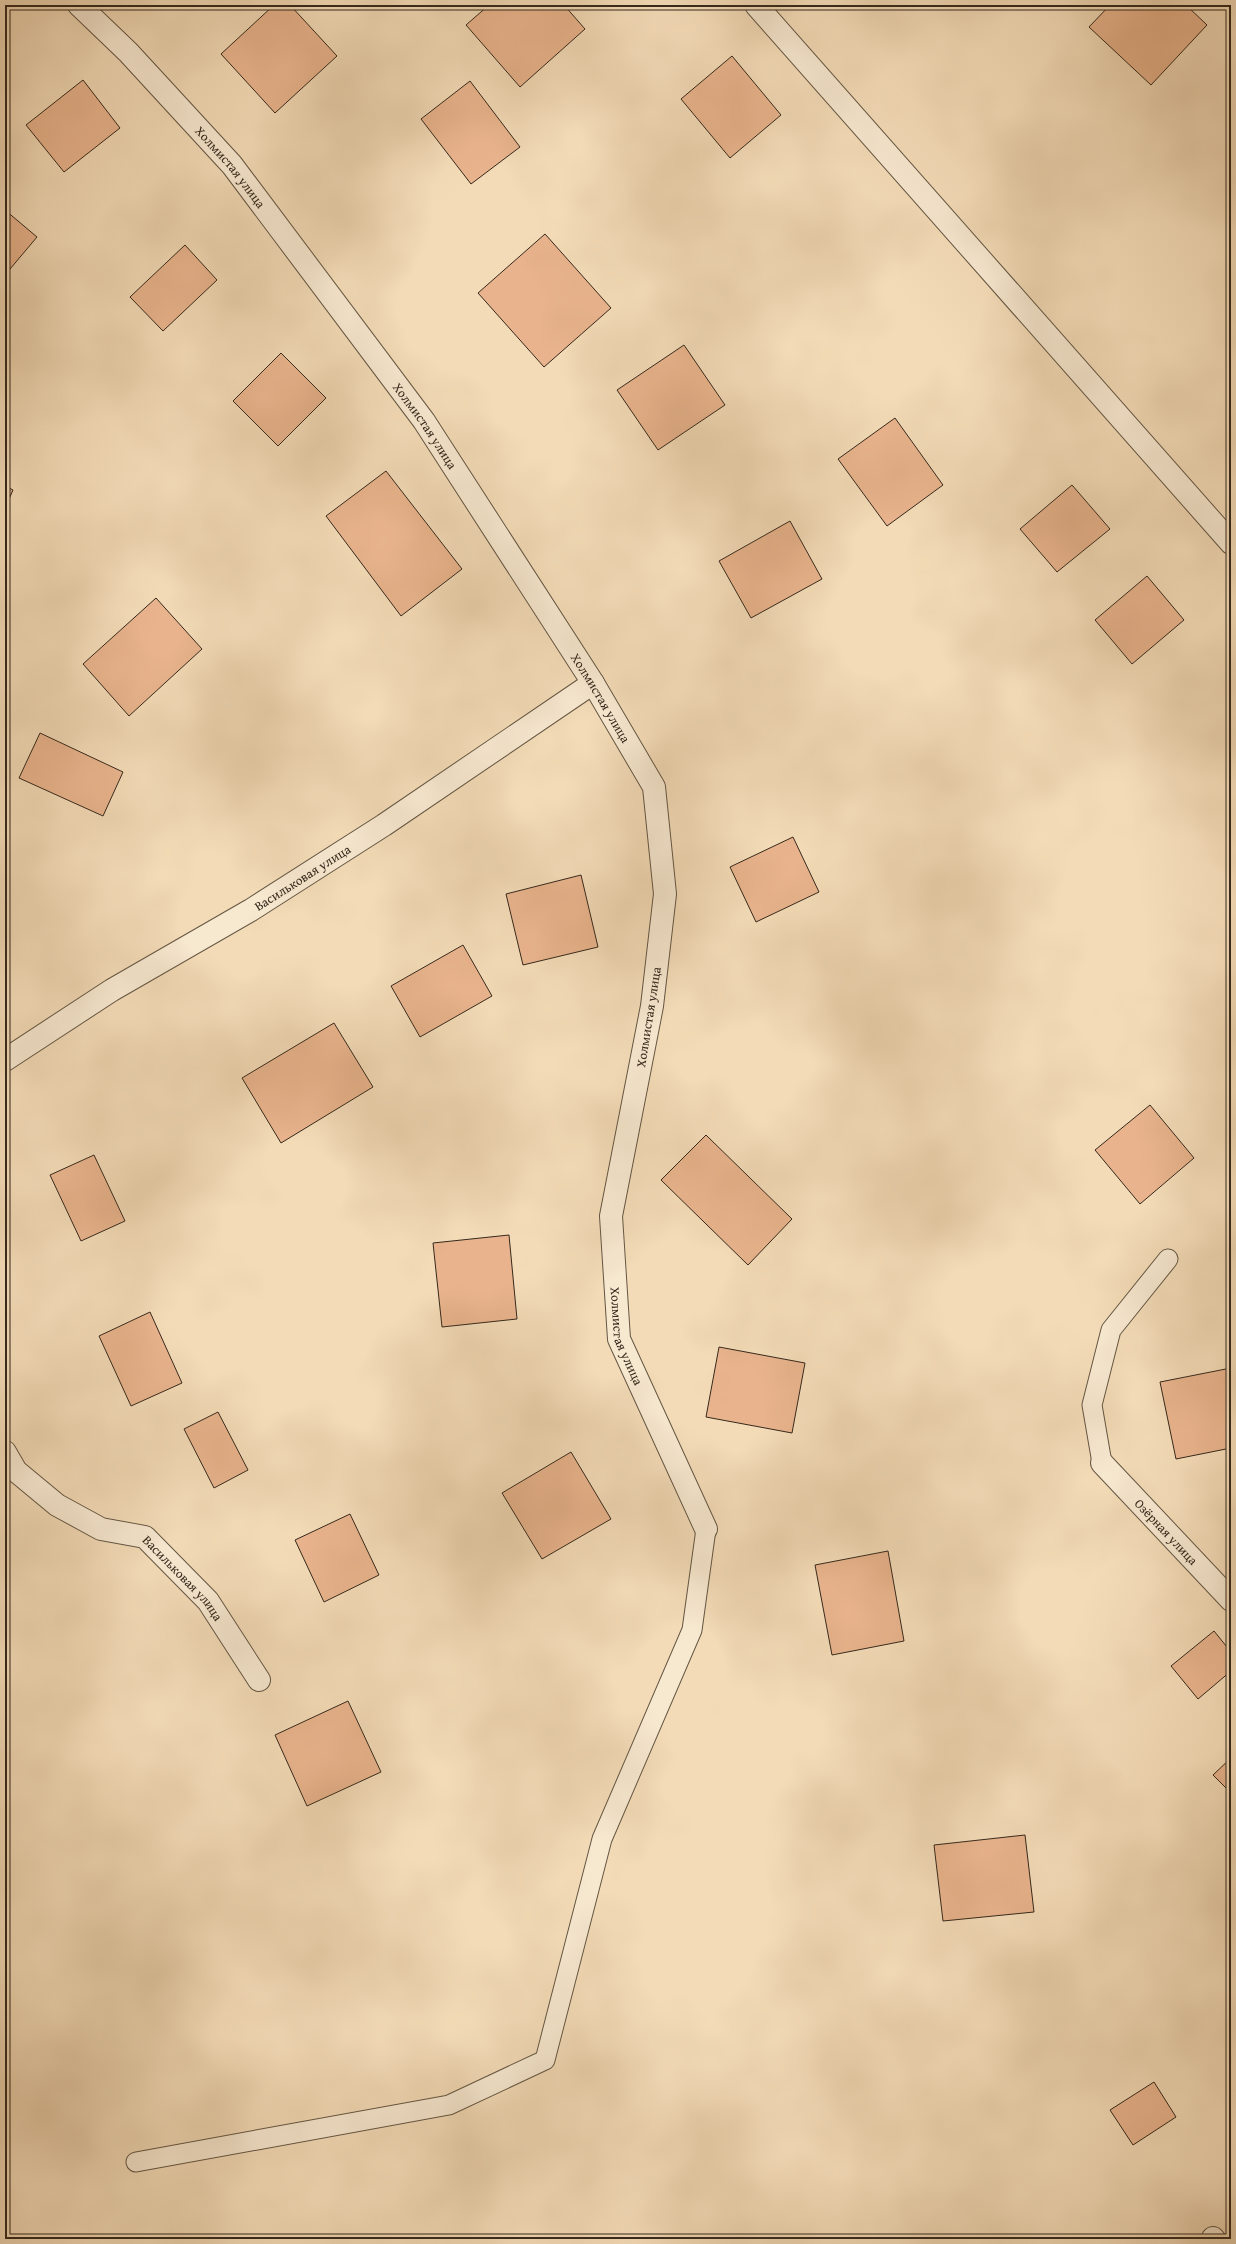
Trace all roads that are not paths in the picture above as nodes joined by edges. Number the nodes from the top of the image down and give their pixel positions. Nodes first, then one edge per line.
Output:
1 (79, 5) edge
2 (756, 5) edge
3 (1231, 543) edge
4 (593, 682) junction
5 (5, 1060) edge
6 (1168, 1259) dead end
7 (5, 1452) edge
8 (1102, 1463) joint
9 (706, 1529) joint
10 (1231, 1600) edge
11 (259, 1680) dead end
12 (136, 2162) dead end

1 - 4 street, Холмистая улица
2 - 3 street
4 - 5 street, Васильковая улица
4 - 9 street, Холмистая улица
6 - 8 lane
7 - 11 street, Васильковая улица
8 - 10 street, Озёрная улица
9 - 12 lane

